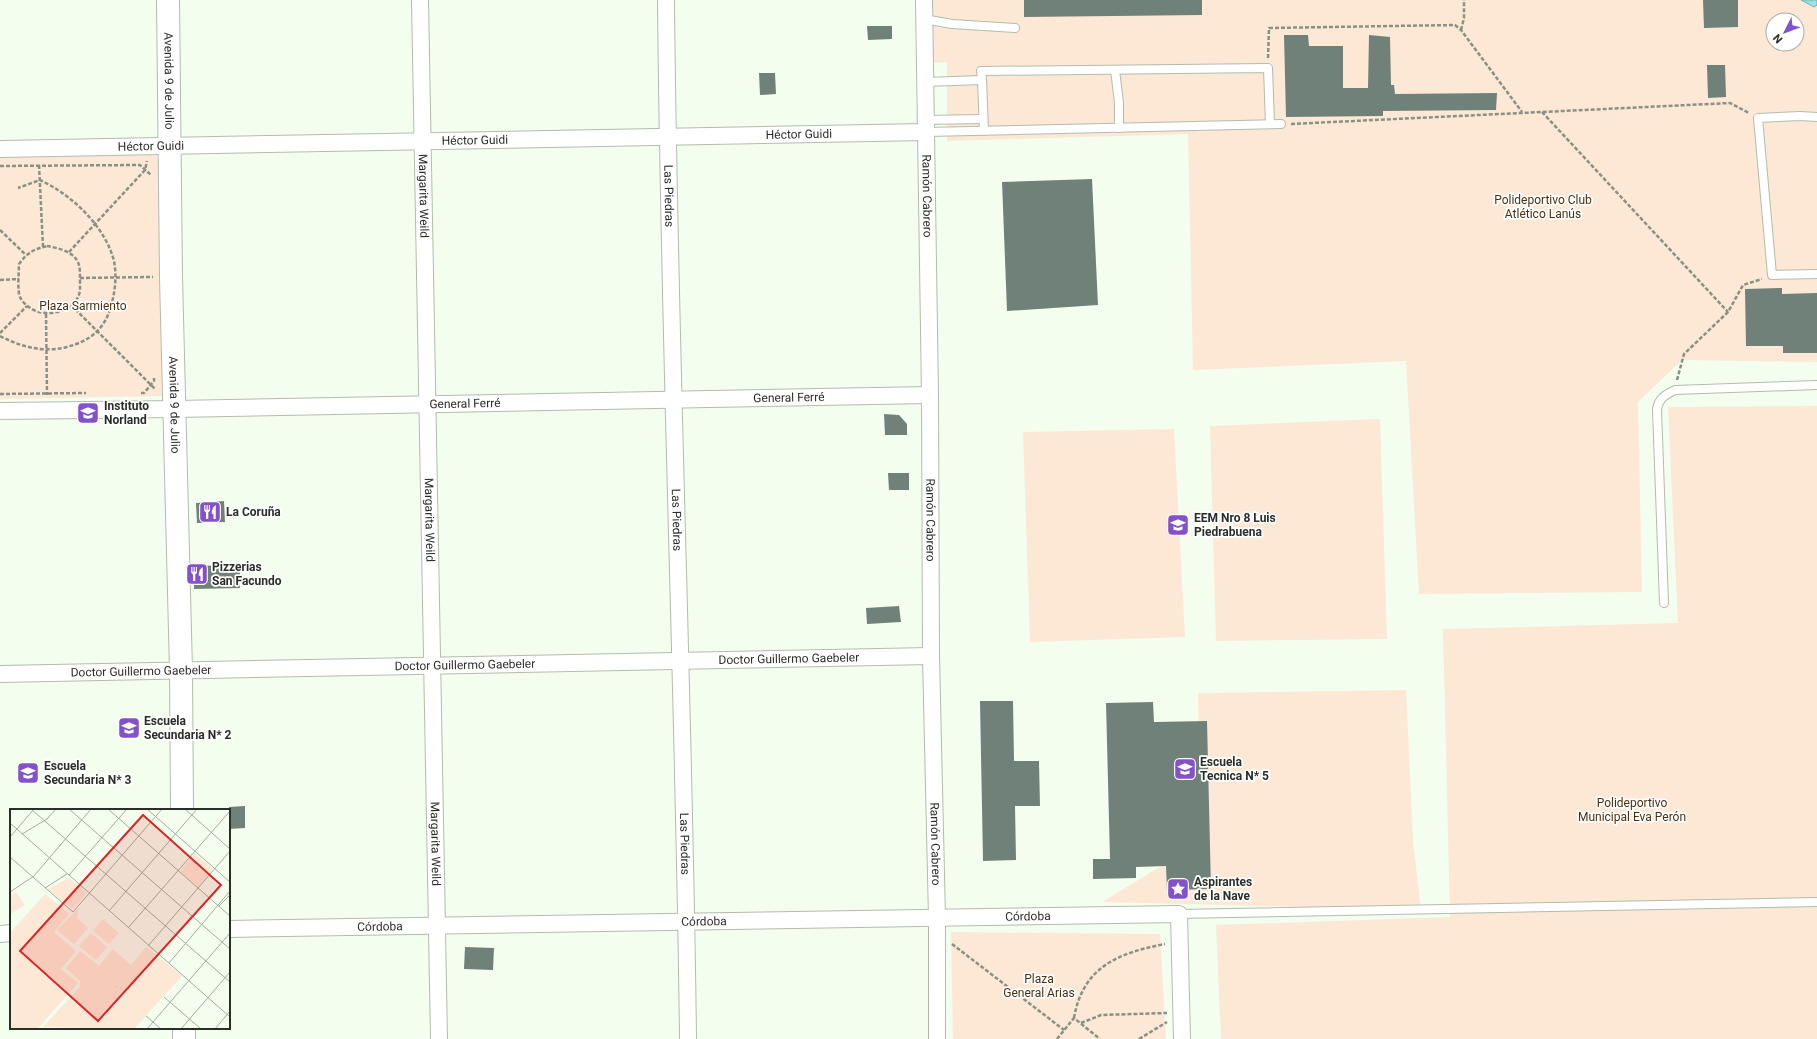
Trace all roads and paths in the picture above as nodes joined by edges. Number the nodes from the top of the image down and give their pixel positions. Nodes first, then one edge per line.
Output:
1 (168, 0) edge
2 (420, 0) edge
3 (666, 0) edge
4 (924, 0) edge
5 (1464, 0) edge
6 (924, 19) junction
7 (1015, 28) dead end
8 (1461, 30) junction
9 (1268, 68) junction
10 (1115, 70) junction
11 (982, 80) junction
12 (925, 82) junction
13 (1542, 112) junction
14 (1522, 113) junction
15 (1817, 117) edge
16 (1758, 118) junction
17 (983, 119) junction
18 (1270, 124) junction
19 (1281, 124) joint
20 (926, 126) junction
21 (1119, 128) junction
22 (984, 131) junction
23 (667, 136) junction
24 (424, 142) junction
25 (159, 146) junction
26 (38, 148) junction
27 (0, 149) edge
28 (0, 166) edge
29 (39, 166) junction
30 (146, 170) junction
31 (40, 180) junction
32 (151, 182) dead end
33 (18, 188) dead end
34 (95, 225) junction
35 (0, 230) edge
36 (43, 247) junction
37 (69, 252) junction
38 (26, 255) junction
39 (1817, 274) edge
40 (1772, 275) junction
41 (116, 277) junction
42 (157, 277) junction
43 (80, 278) junction
44 (19, 279) junction
45 (0, 280) edge
46 (71, 305) junction
47 (27, 306) junction
48 (1728, 312) junction
49 (46, 314) junction
50 (98, 331) junction
51 (0, 335) edge
52 (47, 349) junction
53 (154, 374) dead end
54 (151, 385) junction
55 (1817, 385) edge
56 (156, 390) dead end
57 (1675, 390) junction
58 (92, 393) dead end
59 (136, 393) dead end
60 (0, 394) edge
61 (47, 394) junction
62 (930, 395) junction
63 (673, 399) junction
64 (426, 404) junction
65 (175, 409) junction
66 (48, 410) junction
67 (0, 411) edge
68 (1664, 603) dead end
69 (931, 656) junction
70 (681, 662) junction
71 (432, 666) junction
72 (181, 671) junction
73 (0, 674) edge
74 (182, 809) edge
75 (1817, 902) edge
76 (1179, 914) junction
77 (687, 923) junction
78 (937, 925) junction
79 (437, 927) junction
80 (230, 929) edge
81 (10, 933) edge
82 (0, 934) edge
83 (1180, 940) junction
84 (1181, 1013) junction
85 (1074, 1018) junction
86 (1081, 1024) junction
87 (1064, 1030) junction
88 (439, 1039) edge
89 (688, 1039) edge
90 (937, 1039) edge
91 (1057, 1039) edge
92 (1100, 1039) edge
93 (1139, 1039) edge
94 (1182, 1039) edge

1 - 25 street, Avenida 9 de Julio
2 - 24 street, Margarita Weild
3 - 23 street, Las Piedras
4 - 6 street, Ramón Cabrero
5 - 8 path
6 - 7 lane
6 - 12 street, Ramón Cabrero
8 - 9 path
8 - 14 path
9 - 10 lane
9 - 18 lane
10 - 11 lane
10 - 21 lane
11 - 12 lane
11 - 17 lane
12 - 20 street, Ramón Cabrero
13 - 14 path
13 - 16 path
13 - 48 path
14 - 19 path
15 - 16 lane
16 - 40 lane
17 - 20 lane
17 - 22 lane
18 - 19 lane
18 - 21 lane
20 - 22 lane
20 - 23 street, Héctor Guidi
20 - 62 street, Ramón Cabrero
21 - 22 lane
23 - 24 street, Héctor Guidi
23 - 63 street, Las Piedras
24 - 25 street, Héctor Guidi
24 - 64 street, Margarita Weild
25 - 26 street, Héctor Guidi
25 - 30 path
25 - 42 street, Avenida 9 de Julio
26 - 27 street, Héctor Guidi
26 - 29 path
28 - 29 path
29 - 30 path
29 - 31 path
30 - 32 path
30 - 34 path
31 - 33 path
31 - 34 path
31 - 36 path
34 - 37 path
34 - 41 path
35 - 38 path
36 - 37 path
36 - 38 path
37 - 43 path
38 - 44 path
39 - 40 lane
40 - 48 path
41 - 42 path
41 - 43 path
41 - 50 path
42 - 65 street, Avenida 9 de Julio
43 - 46 path
44 - 45 path
44 - 47 path
46 - 49 path
46 - 50 path
47 - 49 path
47 - 51 path
48 - 57 path
49 - 52 path
50 - 52 path
50 - 54 path
51 - 52 path
52 - 61 path
53 - 54 path
54 - 56 path
54 - 59 path
55 - 57 lane
57 - 68 lane
58 - 61 path
60 - 61 path
61 - 66 path
62 - 63 street, General Ferré
62 - 69 street, Ramón Cabrero
63 - 64 street, General Ferré
63 - 70 street, Las Piedras
64 - 65 street, General Ferré
64 - 71 street, Margarita Weild
65 - 66 street, General Ferré
65 - 72 street, Avenida 9 de Julio
66 - 67 street, General Ferré
69 - 70 street, Doctor Guillermo Gaebeler
69 - 78 street, Ramón Cabrero
70 - 71 street, Doctor Guillermo Gaebeler
70 - 77 street, Las Piedras
71 - 72 street, Doctor Guillermo Gaebeler
71 - 79 street, Margarita Weild
72 - 73 street, Doctor Guillermo Gaebeler
72 - 74 street, Avenida 9 de Julio
75 - 76 lane
76 - 78 street, Córdoba
76 - 83 street
77 - 78 street, Córdoba
77 - 79 street, Córdoba
77 - 89 street, Las Piedras
78 - 87 path
78 - 90 street, Ramón Cabrero
79 - 80 street, Córdoba
79 - 88 street, Margarita Weild
81 - 82 street
83 - 84 street
83 - 85 path
84 - 86 path
84 - 93 path
84 - 94 street
85 - 86 path
85 - 87 path
86 - 92 path
87 - 91 path

